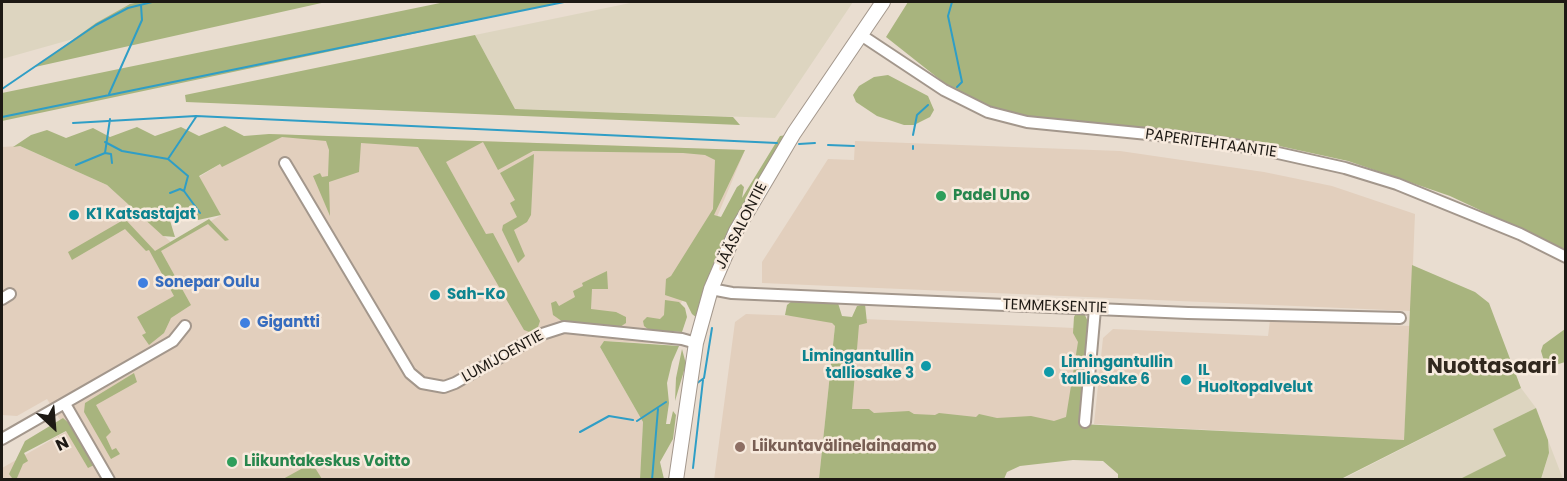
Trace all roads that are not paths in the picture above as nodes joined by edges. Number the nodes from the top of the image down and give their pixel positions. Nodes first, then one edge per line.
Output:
1 (883, 2) edge
2 (861, 34) junction
3 (285, 163) dead end
4 (1566, 256) edge
5 (711, 289) junction
6 (1095, 309) junction
7 (1400, 318) dead end
8 (184, 326) dead end
9 (696, 343) junction
10 (65, 404) junction
11 (1085, 422) dead end
12 (2, 439) edge
13 (109, 480) edge
14 (676, 480) edge

1 - 2 main road, JÄÄSALONTIE
2 - 4 street, PAPERITEHTAANTIE
2 - 5 main road, JÄÄSALONTIE
3 - 9 street, LUMIJOENTIE
5 - 6 street, TEMMEKSENTIE
5 - 9 main road, JÄÄSALONTIE
6 - 7 street, TEMMEKSENTIE
6 - 11 street
8 - 10 street
9 - 14 main road, JÄÄSALONTIE
10 - 12 street
10 - 13 street

